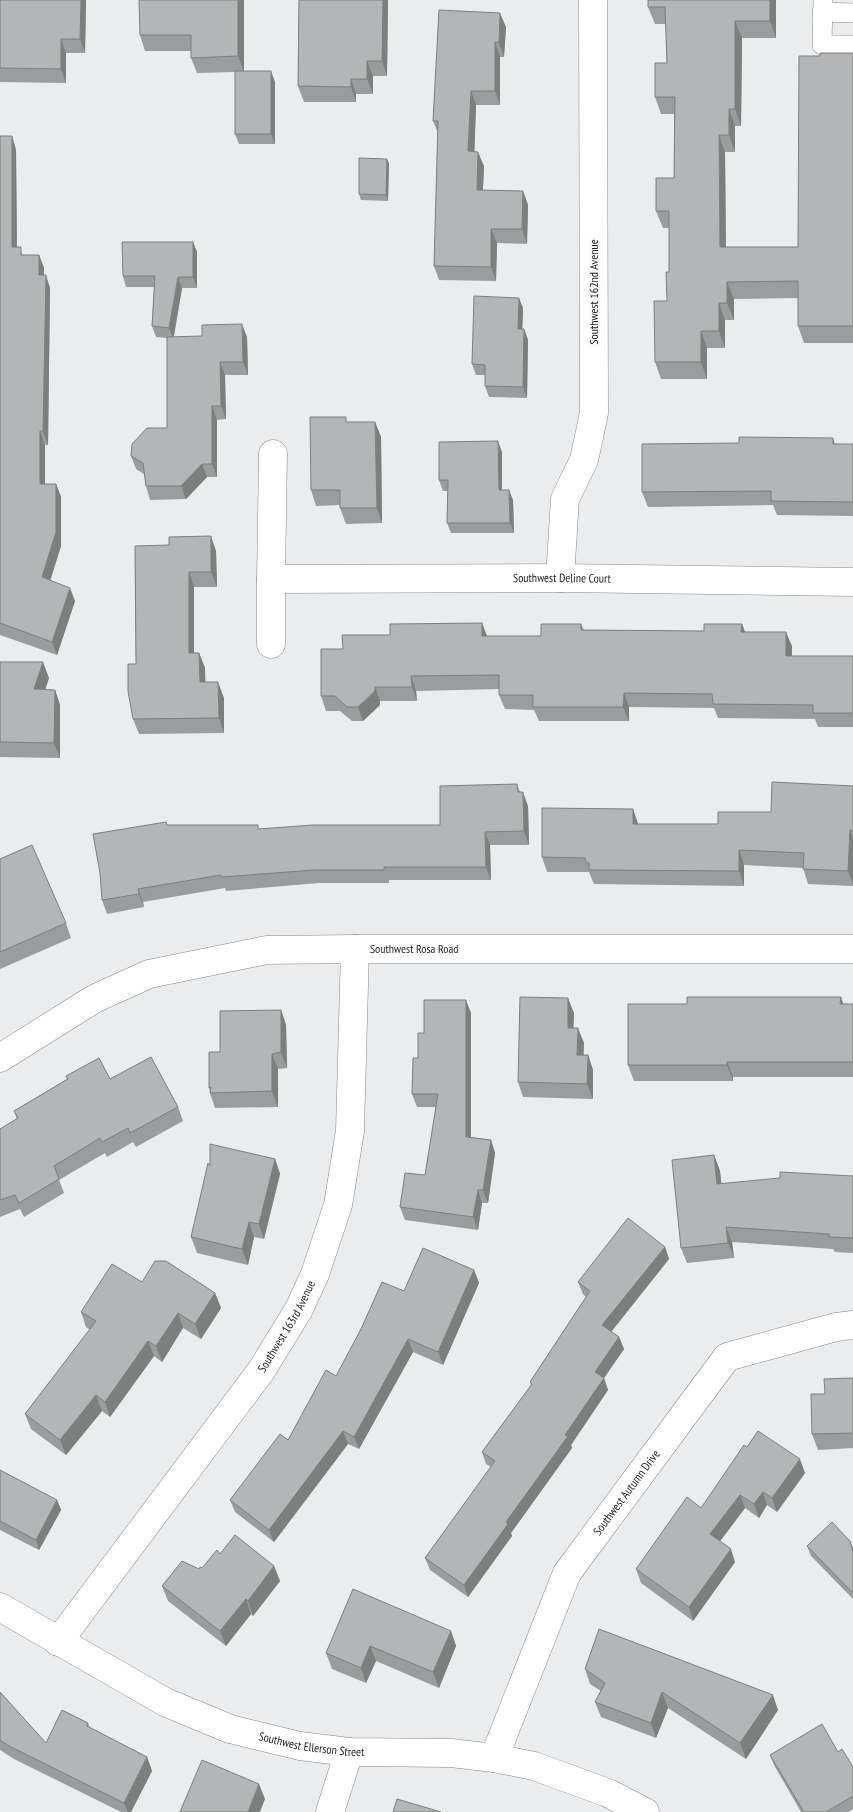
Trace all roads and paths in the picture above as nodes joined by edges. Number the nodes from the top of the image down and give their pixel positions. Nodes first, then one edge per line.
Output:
1 (593, 0) edge
2 (823, 6) edge
3 (853, 13) edge
4 (853, 45) edge
5 (273, 454) dead end
6 (560, 578) junction
7 (271, 579) junction
8 (853, 582) edge
9 (271, 644) dead end
10 (355, 949) junction
11 (853, 949) edge
12 (0, 1058) edge
13 (853, 1325) edge
14 (0, 1606) edge
15 (58, 1642) junction
16 (349, 1752) junction
17 (494, 1758) junction
18 (330, 1812) edge
19 (645, 1812) edge

1 - 6 street, Southwest 162nd Avenue
2 - 3 lane
2 - 4 lane
5 - 7 street
6 - 7 street, Southwest Deline Court
6 - 8 street, Southwest Deline Court
7 - 9 street
10 - 11 street, Southwest Rosa Road
10 - 12 street, Southwest Rosa Road
10 - 15 street, Southwest 163rd Avenue
13 - 17 street, Southwest Autumn Drive
14 - 15 street, Southwest Ellerson Street
15 - 16 street, Southwest Ellerson Street
16 - 17 street, Southwest Ellerson Street
16 - 18 street
17 - 19 street, Southwest Ellerson Street

